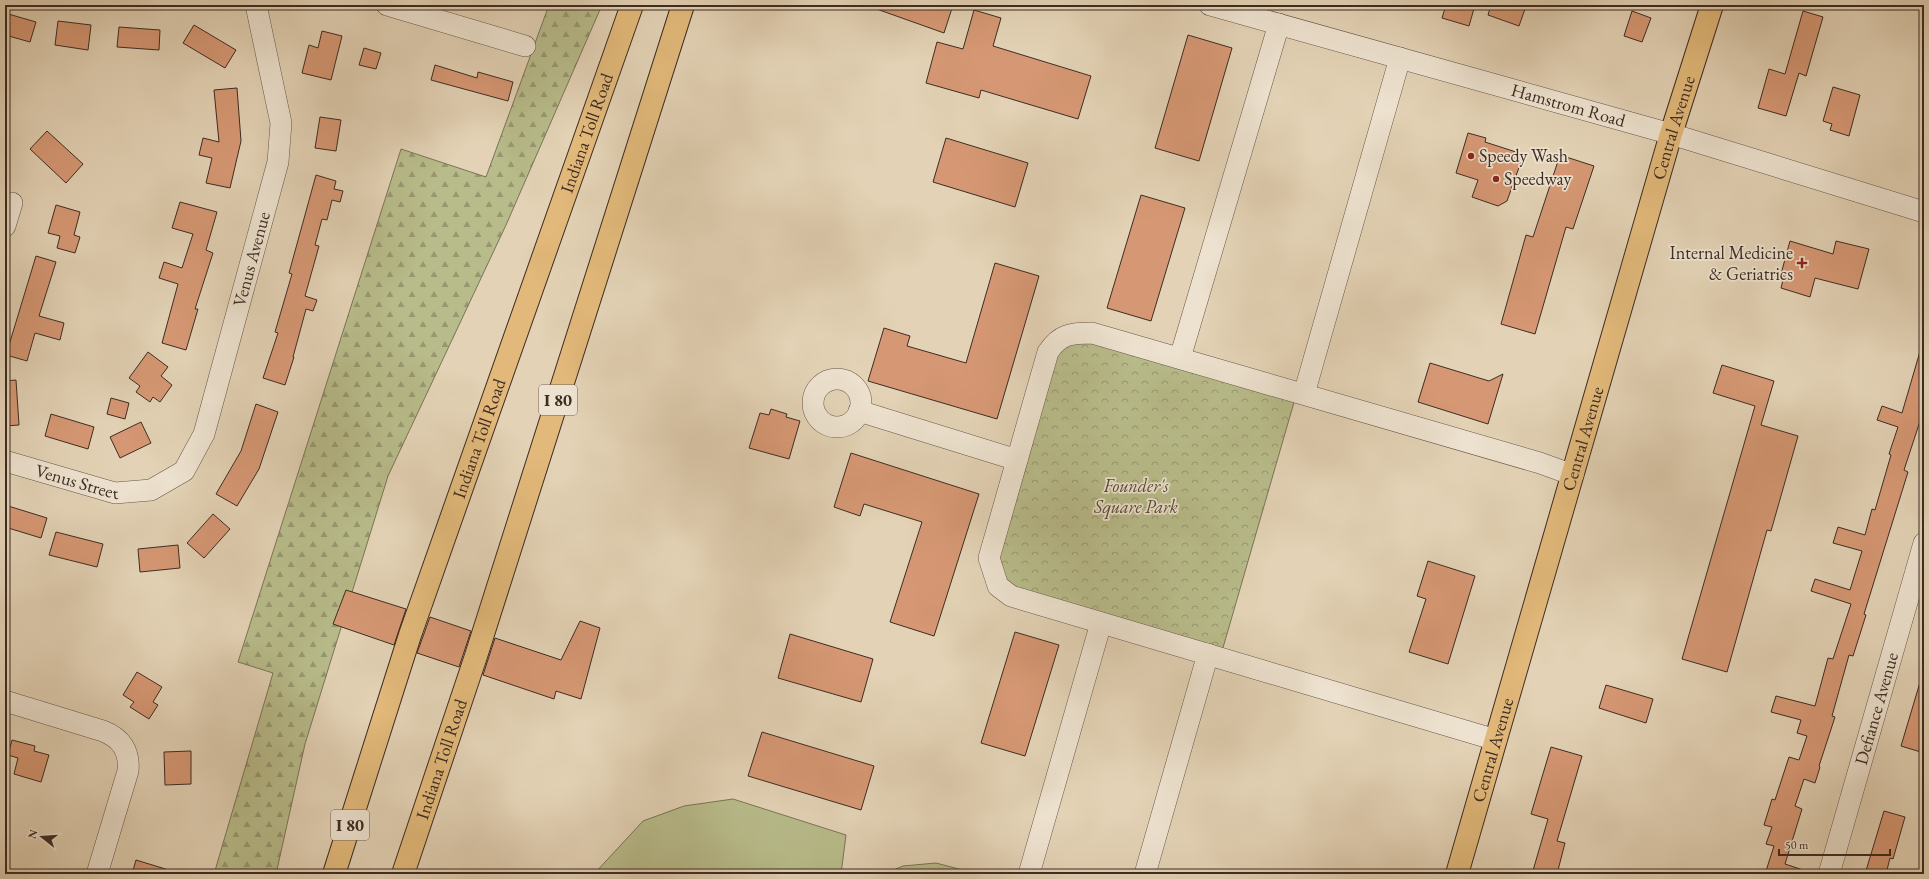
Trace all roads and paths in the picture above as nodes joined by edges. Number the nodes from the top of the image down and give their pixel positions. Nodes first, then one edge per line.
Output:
1 (256, 5) edge
2 (387, 5) edge
3 (632, 5) edge
4 (683, 5) edge
5 (1210, 5) edge
6 (1712, 5) edge
7 (1279, 24) junction
8 (524, 46) dead end
9 (1400, 58) junction
10 (1671, 134) junction
11 (12, 203) dead end
12 (1924, 212) edge
13 (5, 226) edge
14 (1180, 358) junction
15 (1304, 394) junction
16 (859, 411) dead end
17 (1017, 460) junction
18 (5, 461) edge
19 (1573, 475) junction
20 (151, 490) joint
21 (1924, 542) edge
22 (1101, 623) junction
23 (1208, 654) junction
24 (5, 701) edge
25 (1496, 740) junction
26 (365, 775) junction
27 (430, 794) junction
28 (97, 874) edge
29 (322, 874) edge
30 (334, 874) edge
31 (403, 874) edge
32 (412, 874) edge
33 (1029, 874) edge
34 (1145, 874) edge
35 (1457, 874) edge
36 (1829, 874) edge

1 - 20 street, Venus Avenue
2 - 8 street
3 - 26 main road, Indiana Toll Road / I 80
4 - 27 main road, Indiana Toll Road / I 80
5 - 7 street, Hamstrom Road
6 - 10 main road, Central Avenue
7 - 9 street, Hamstrom Road
7 - 14 street
9 - 10 street, Hamstrom Road
9 - 15 street
10 - 12 street, Hamstrom Road
10 - 19 main road, Central Avenue
11 - 13 street
14 - 15 street
14 - 17 street
15 - 19 street
16 - 17 street
17 - 22 street
18 - 20 street, Venus Street
19 - 25 main road, Central Avenue
21 - 36 street, Defiance Avenue
22 - 23 street
22 - 33 street
23 - 25 street
23 - 34 street
24 - 28 street
25 - 35 main road, Central Avenue
26 - 29 main road
26 - 30 main road, Indiana Toll Road / I 80
27 - 31 main road, Indiana Toll Road / I 80
27 - 32 main road

